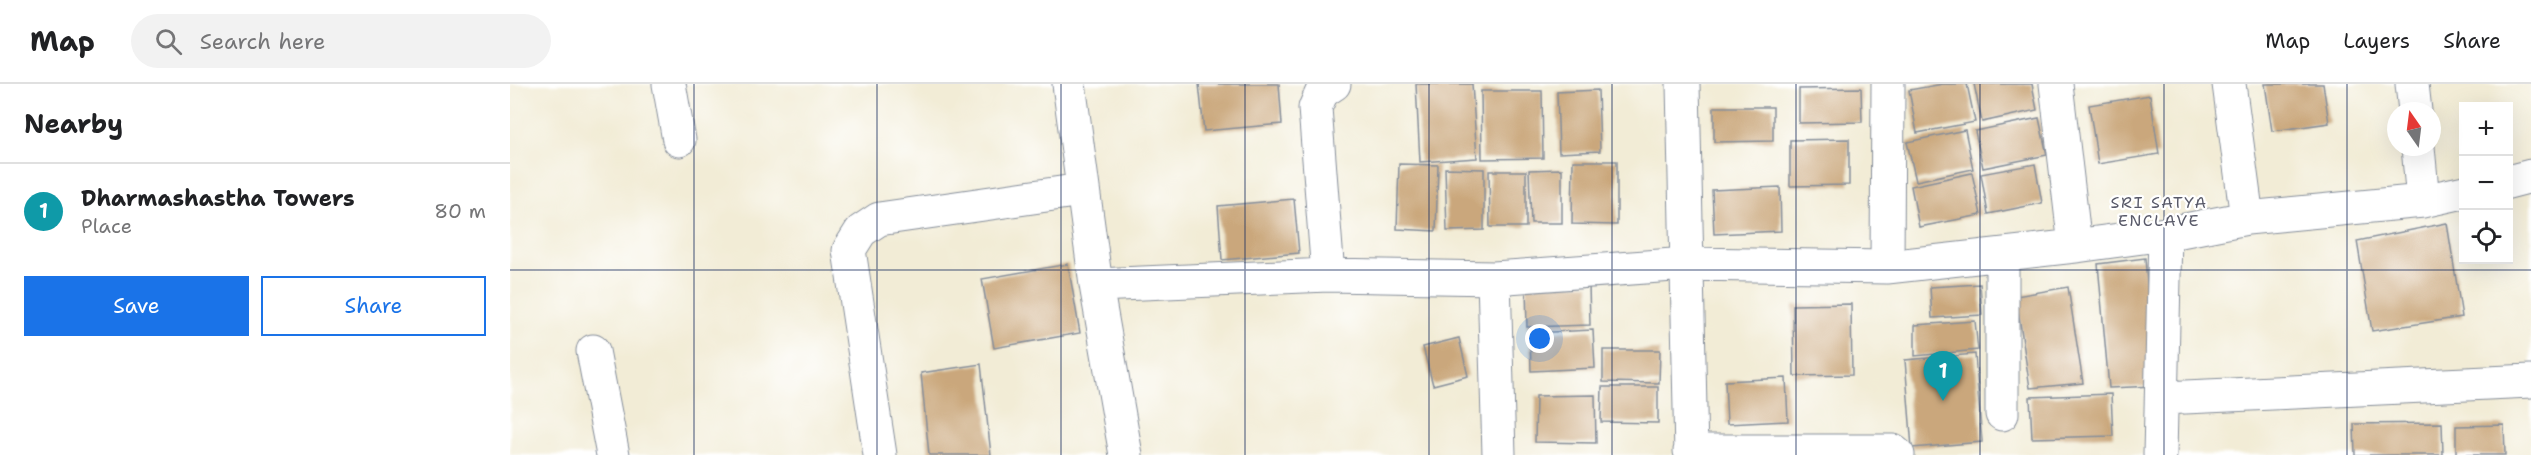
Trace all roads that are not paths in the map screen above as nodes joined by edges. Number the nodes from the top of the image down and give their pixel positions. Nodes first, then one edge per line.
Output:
1 (669, 84) edge
2 (1069, 84) edge
3 (1334, 84) edge
4 (1683, 84) edge
5 (1888, 84) edge
6 (2056, 84) edge
7 (2229, 84) edge
8 (2412, 84) edge
9 (2414, 102) edge
10 (679, 140) dead end
11 (2419, 156) edge
12 (2531, 176) edge
13 (2513, 181) edge
14 (1082, 190) junction
15 (2459, 193) edge
16 (2423, 201) junction
17 (2247, 218) junction
18 (2165, 234) junction
19 (2075, 246) junction
20 (2002, 256) junction
21 (1687, 264) junction
22 (1887, 267) junction
23 (1328, 275) junction
24 (1494, 278) junction
25 (1096, 285) junction
26 (592, 351) dead end
27 (2531, 381) edge
28 (2163, 398) junction
29 (2002, 414) dead end
30 (1690, 453) edge
31 (613, 455) edge
32 (880, 455) edge
33 (1126, 455) edge
34 (1499, 455) edge
35 (1898, 455) edge
36 (2160, 455) edge

1 - 10 street
2 - 14 street
3 - 23 street
4 - 21 street
5 - 22 street
6 - 19 street
7 - 17 street
8 - 9 street
11 - 16 street
12 - 13 street
14 - 25 street
14 - 32 street
15 - 16 street
16 - 17 street
17 - 18 street
18 - 19 street
18 - 28 street
19 - 20 street
20 - 22 street
20 - 29 street
21 - 22 street
21 - 24 street
21 - 30 street
23 - 24 street
23 - 25 street
24 - 34 street
25 - 33 street
26 - 31 street
27 - 28 street
28 - 36 street
30 - 35 street

